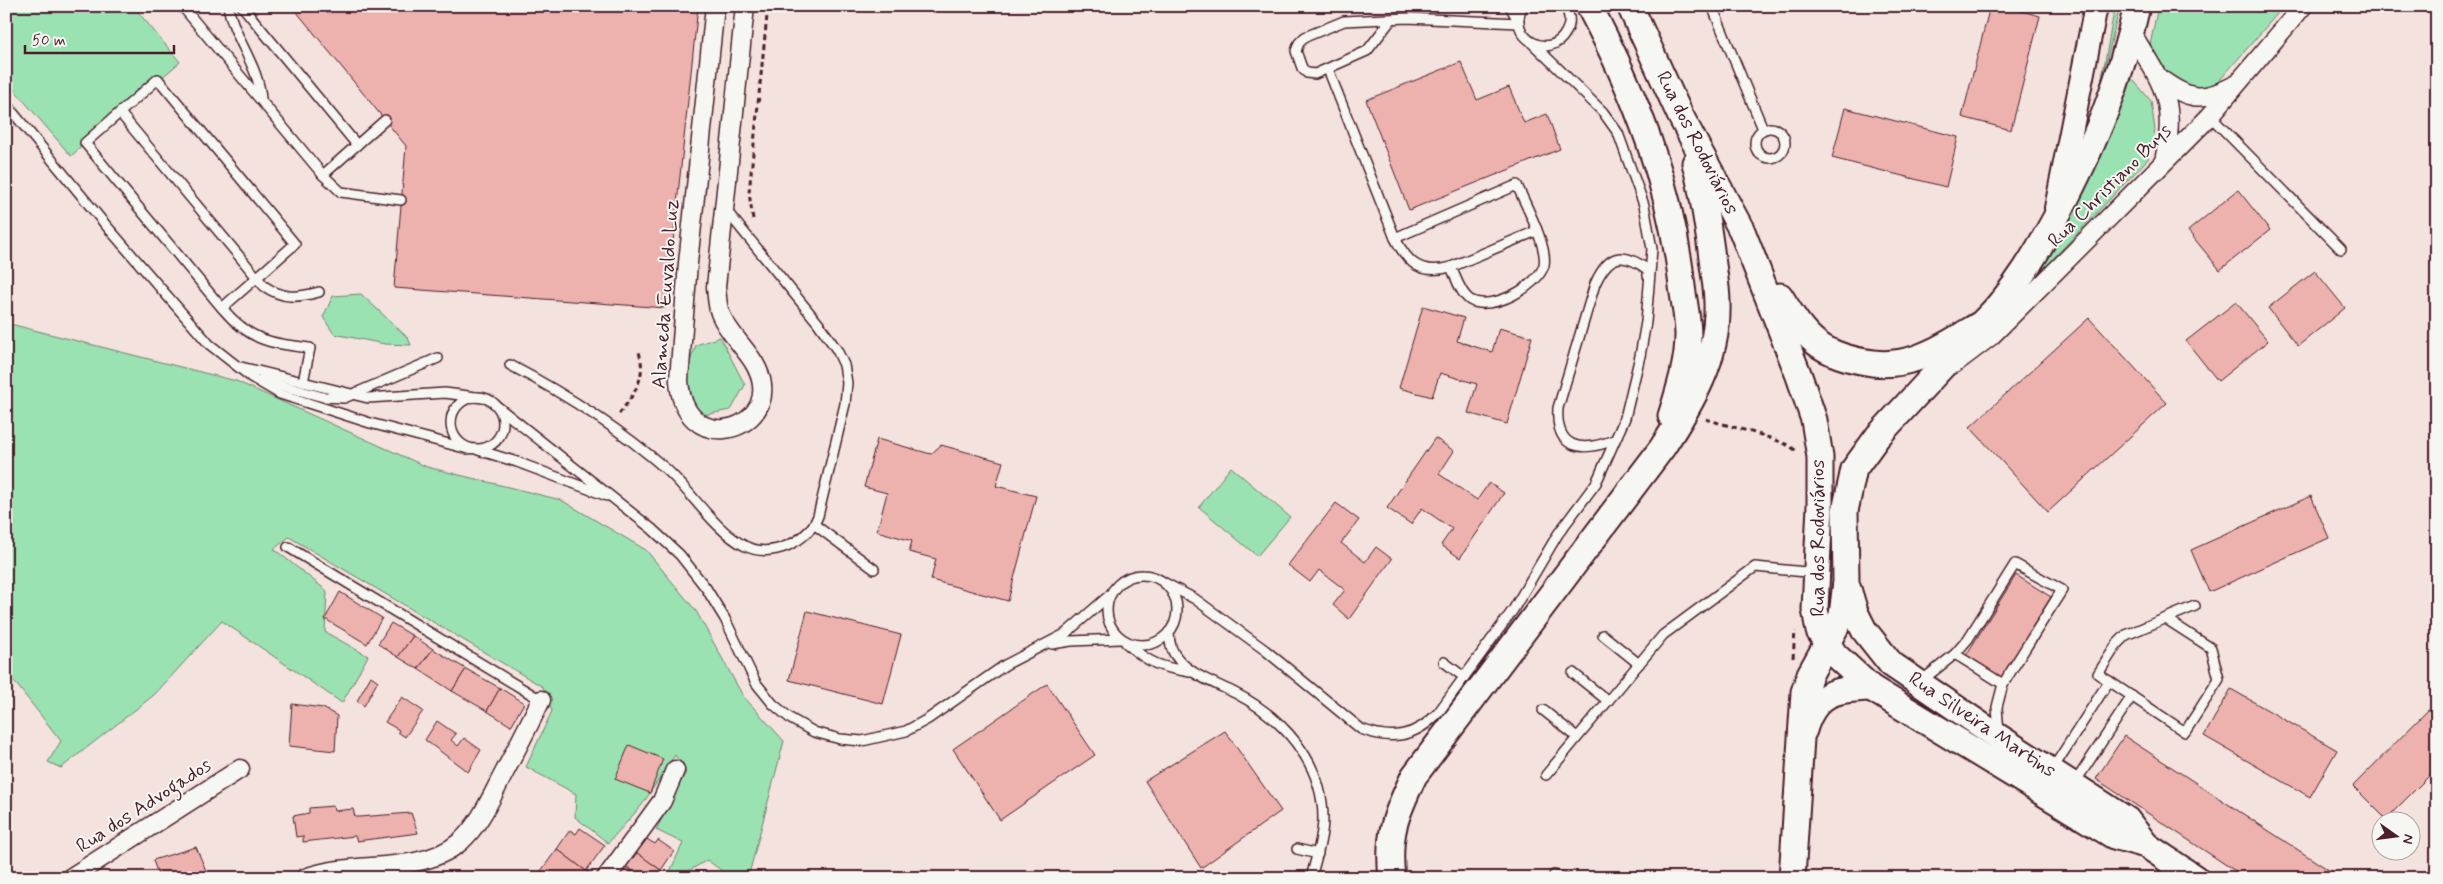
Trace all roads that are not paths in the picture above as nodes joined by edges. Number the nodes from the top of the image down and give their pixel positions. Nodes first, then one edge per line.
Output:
1 (182, 6) edge
2 (228, 6) edge
3 (242, 6) edge
4 (715, 6) edge
5 (745, 6) edge
6 (1510, 6) edge
7 (1523, 6) edge
8 (1581, 6) edge
9 (1630, 6) edge
10 (1712, 6) edge
11 (2096, 6) edge
12 (2137, 6) edge
13 (2303, 6) edge
14 (1391, 20) junction
15 (1518, 23) junction
16 (2131, 32) junction
17 (1532, 43) junction
18 (1649, 47) junction
19 (1328, 69) junction
20 (2159, 78) junction
21 (2242, 80) junction
22 (261, 100) junction
23 (6, 104) edge
24 (120, 113) junction
25 (1680, 115) junction
26 (2210, 116) junction
27 (385, 120) dead end
28 (1763, 129) dead end
29 (357, 145) junction
30 (2164, 161) junction
31 (323, 175) junction
32 (401, 200) dead end
33 (724, 209) junction
34 (2054, 221) junction
35 (1536, 231) junction
36 (1742, 231) junction
37 (1395, 238) junction
38 (2341, 249) dead end
39 (1451, 267) junction
40 (257, 277) junction
41 (319, 292) dead end
42 (1648, 294) junction
43 (222, 308) junction
44 (1982, 323) junction
45 (438, 358) dead end
46 (236, 365) junction
47 (510, 365) dead end
48 (251, 377) junction
49 (1930, 380) junction
50 (303, 382) junction
51 (352, 394) junction
52 (483, 398) junction
53 (498, 407) junction
54 (1614, 440) junction
55 (1662, 448) junction
56 (472, 449) junction
57 (616, 500) junction
58 (815, 525) junction
59 (288, 547) dead end
60 (874, 569) dead end
61 (1817, 573) junction
62 (1846, 581) junction
63 (1165, 583) junction
64 (1111, 594) junction
65 (2195, 606) dead end
66 (2166, 619) junction
67 (1169, 632) junction
68 (1603, 635) dead end
69 (1122, 640) junction
70 (1827, 643) junction
71 (1047, 645) junction
72 (1955, 654) junction
73 (1444, 662) dead end
74 (1639, 664) junction
75 (1193, 672) junction
76 (1573, 673) dead end
77 (1464, 677) junction
78 (2109, 681) junction
79 (1918, 684) junction
80 (2003, 684) junction
81 (1871, 688) junction
82 (2132, 696) junction
83 (542, 700) joint
84 (1608, 700) junction
85 (1543, 710) dead end
86 (1578, 737) junction
87 (2000, 738) junction
88 (1800, 744) junction
89 (240, 769) dead end
90 (675, 770) dead end
91 (2051, 771) junction
92 (1546, 775) dead end
93 (2073, 785) junction
94 (2146, 845) junction
95 (1297, 849) dead end
96 (1318, 854) junction
97 (1554, 875) dead end
98 (70, 878) edge
99 (305, 878) edge
100 (606, 878) edge
101 (1311, 878) edge
102 (1392, 878) edge
103 (1565, 878) edge
104 (1792, 878) edge
105 (2195, 878) edge

1 - 22 lane
2 - 22 lane
3 - 29 lane
4 - 33 street, Alameda Euvaldo Luz
5 - 33 street, Alameda Euvaldo Luz
6 - 15 lane
7 - 15 lane
8 - 17 lane
8 - 18 main road
8 - 55 main road
9 - 18 main road, Rua dos Rodoviários
10 - 28 lane
11 - 34 street
12 - 16 main road, Rua dos Rodoviários
13 - 21 street, Rua Christiano Buys
14 - 15 lane
14 - 19 lane
14 - 19 lane
15 - 17 lane
16 - 20 street
16 - 34 main road, Rua dos Rodoviários
17 - 42 lane
18 - 25 main road, Rua dos Rodoviários
19 - 37 lane
20 - 21 street
20 - 30 street
21 - 26 street, Rua Christiano Buys
22 - 31 lane
23 - 46 lane
24 - 40 lane
24 - 40 lane
24 - 43 lane
25 - 36 main road, Rua dos Rodoviários
25 - 55 main road
26 - 30 street, Rua Christiano Buys
26 - 38 lane
27 - 29 lane
29 - 31 lane
30 - 49 street, Rua Christiano Buys
31 - 32 lane
33 - 58 lane
34 - 44 main road, Rua dos Rodoviários
35 - 37 lane
35 - 39 lane
35 - 39 lane
36 - 44 main road
36 - 61 main road, Rua dos Rodoviários
37 - 39 lane
40 - 41 lane
40 - 43 lane
42 - 54 lane
42 - 54 lane
43 - 50 lane
44 - 49 main road, Rua dos Rodoviários
45 - 51 lane
46 - 48 lane
46 - 50 lane
47 - 58 lane
48 - 51 lane
48 - 56 lane
49 - 62 main road, Rua dos Rodoviários
50 - 51 lane
51 - 52 lane
52 - 53 lane
52 - 56 lane
53 - 56 lane
53 - 57 lane
54 - 77 lane
55 - 102 main road
56 - 57 lane
57 - 71 lane
58 - 60 lane
59 - 83 lane
61 - 70 main road, Rua dos Rodoviários
61 - 74 lane
62 - 70 main road, Rua dos Rodoviários
62 - 79 main road, Rua Silveira Martins
63 - 64 lane
63 - 67 lane
63 - 77 lane
64 - 69 lane
64 - 71 lane
65 - 66 lane
66 - 78 lane
66 - 82 lane
67 - 69 lane
67 - 75 lane
68 - 74 lane
69 - 71 lane
69 - 75 lane
70 - 81 main road, Rua Silveira Martins
70 - 88 main road
72 - 79 lane
72 - 80 lane
72 - 80 lane
73 - 77 lane
74 - 84 lane
75 - 96 lane
76 - 84 lane
78 - 82 lane
78 - 91 lane
79 - 87 main road, Rua Silveira Martins
80 - 87 lane
81 - 88 main road
81 - 94 main road, Rua Silveira Martins
82 - 93 lane
83 - 99 street
84 - 86 lane
85 - 86 lane
86 - 92 lane
87 - 91 main road, Rua Silveira Martins
88 - 104 main road
89 - 98 street, Rua dos Advogados
90 - 100 street
91 - 93 main road, Rua Silveira Martins
93 - 94 main road, Rua Silveira Martins
94 - 105 main road, Rua Silveira Martins
95 - 96 lane
96 - 101 lane
97 - 103 lane

